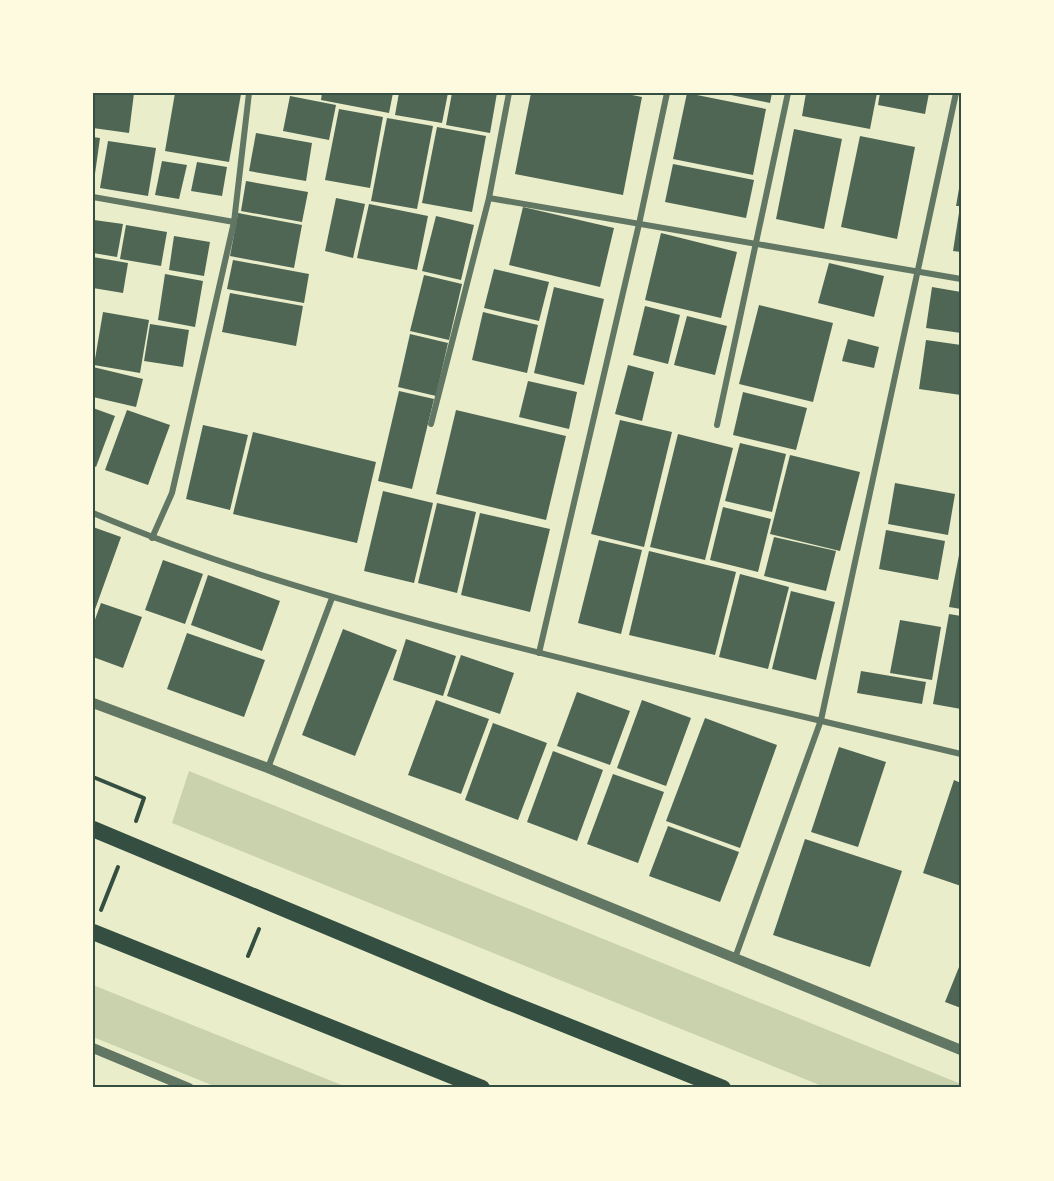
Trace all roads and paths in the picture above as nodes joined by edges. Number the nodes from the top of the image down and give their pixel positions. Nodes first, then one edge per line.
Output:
1 (249, 93) edge
2 (509, 93) edge
3 (667, 93) edge
4 (788, 93) edge
5 (956, 93) edge
6 (93, 196) edge
7 (489, 198) junction
8 (234, 222) junction
9 (639, 224) junction
10 (755, 244) junction
11 (917, 272) junction
12 (961, 279) edge
13 (431, 424) dead end
14 (717, 425) dead end
15 (93, 513) edge
16 (152, 538) junction
17 (332, 598) junction
18 (539, 653) junction
19 (93, 704) edge
20 (821, 720) junction
21 (961, 754) edge
22 (268, 768) junction
23 (93, 777) edge
24 (144, 798) dead end
25 (93, 829) edge
26 (259, 929) dead end
27 (93, 932) edge
28 (248, 956) dead end
29 (735, 958) junction
30 (93, 1048) edge
31 (961, 1050) edge
32 (189, 1088) edge
33 (482, 1088) edge
34 (723, 1088) edge

1 - 8 street
2 - 7 street
3 - 9 street
4 - 10 street
5 - 11 street
6 - 8 street
7 - 9 street
7 - 13 street
8 - 16 street
9 - 10 street
9 - 18 street
10 - 11 street
10 - 14 street
11 - 12 street
11 - 20 street
15 - 16 street
16 - 17 street
17 - 18 street
17 - 22 street
18 - 20 street
19 - 22 street
20 - 21 street
20 - 29 street
22 - 29 street
23 - 24 path
25 - 34 highway
26 - 28 path
27 - 33 highway
29 - 31 street
30 - 32 street

